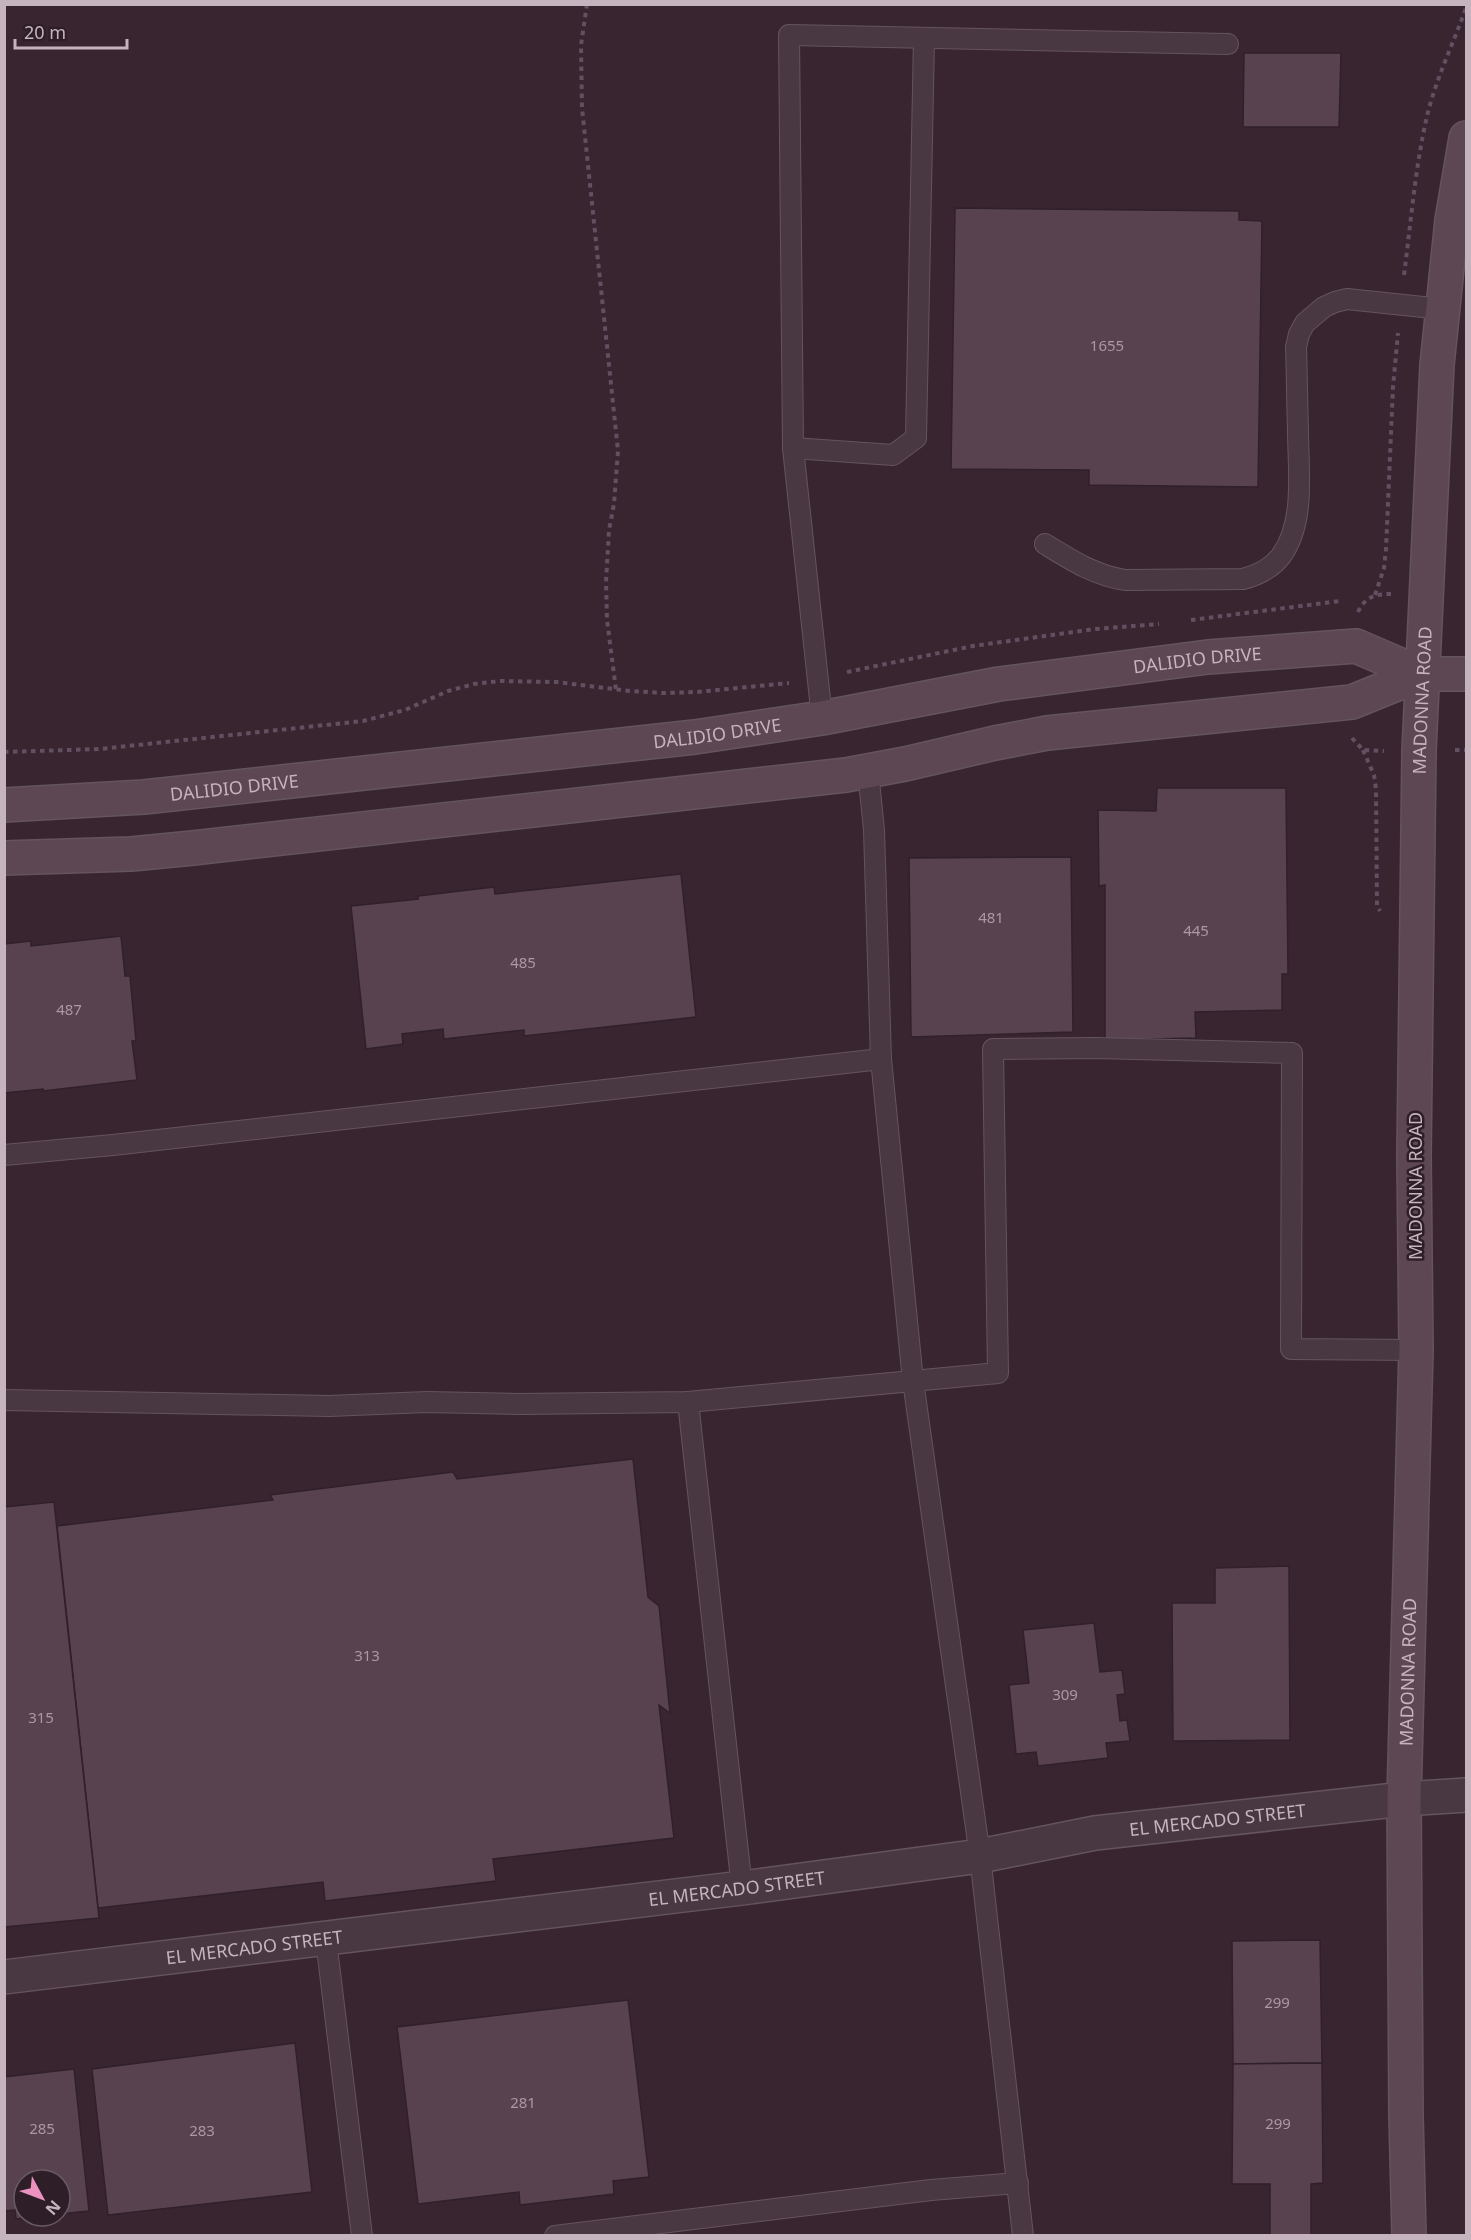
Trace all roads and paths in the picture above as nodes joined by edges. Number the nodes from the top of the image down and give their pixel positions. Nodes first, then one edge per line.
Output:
1 (587, 4) edge
2 (924, 39) junction
3 (1228, 44) dead end
4 (1467, 138) edge
5 (1442, 309) junction
6 (794, 448) junction
7 (1045, 544) dead end
8 (1398, 594) dead end
9 (1340, 600) dead end
10 (1358, 620) dead end
11 (1182, 622) dead end
12 (1160, 624) dead end
13 (1421, 674) junction
14 (1467, 674) edge
15 (818, 678) junction
16 (616, 690) junction
17 (822, 718) junction
18 (1350, 730) dead end
19 (1363, 750) junction
20 (4, 752) edge
21 (1385, 752) dead end
22 (868, 771) junction
23 (4, 805) edge
24 (4, 858) edge
25 (1377, 906) dead end
26 (881, 1059) junction
27 (4, 1155) edge
28 (1416, 1350) junction
29 (913, 1381) junction
30 (4, 1400) edge
31 (688, 1402) junction
32 (1467, 1795) edge
33 (1404, 1799) junction
34 (980, 1856) junction
35 (742, 1888) junction
36 (326, 1940) junction
37 (4, 1977) edge
38 (1018, 2183) junction
39 (362, 2235) edge
40 (555, 2235) edge
41 (1023, 2235) edge
42 (1409, 2235) edge

1 - 16 path
2 - 3 lane
2 - 6 lane
2 - 6 lane
4 - 5 street, MADONNA ROAD
5 - 7 lane
5 - 13 street, MADONNA ROAD
6 - 15 lane
8 - 10 path
9 - 11 path
12 - 15 path
13 - 14 street, DALIDIO DRIVE
13 - 17 street, DALIDIO DRIVE
13 - 22 street, DALIDIO DRIVE
13 - 28 street, MADONNA ROAD
15 - 16 path
15 - 17 lane
16 - 20 path
17 - 23 street, DALIDIO DRIVE
18 - 19 path
19 - 21 path
19 - 25 path
22 - 24 street, DALIDIO DRIVE
22 - 26 lane
26 - 27 lane
26 - 29 lane
28 - 29 lane
28 - 33 street, MADONNA ROAD
29 - 31 lane
29 - 34 lane
30 - 31 lane
31 - 35 lane
32 - 33 street, EL MERCADO STREET
33 - 34 street, EL MERCADO STREET
33 - 42 street, MADONNA ROAD
34 - 35 street, EL MERCADO STREET
34 - 38 lane
35 - 36 street, EL MERCADO STREET
36 - 37 street, EL MERCADO STREET
36 - 39 lane
38 - 40 lane
38 - 41 lane

